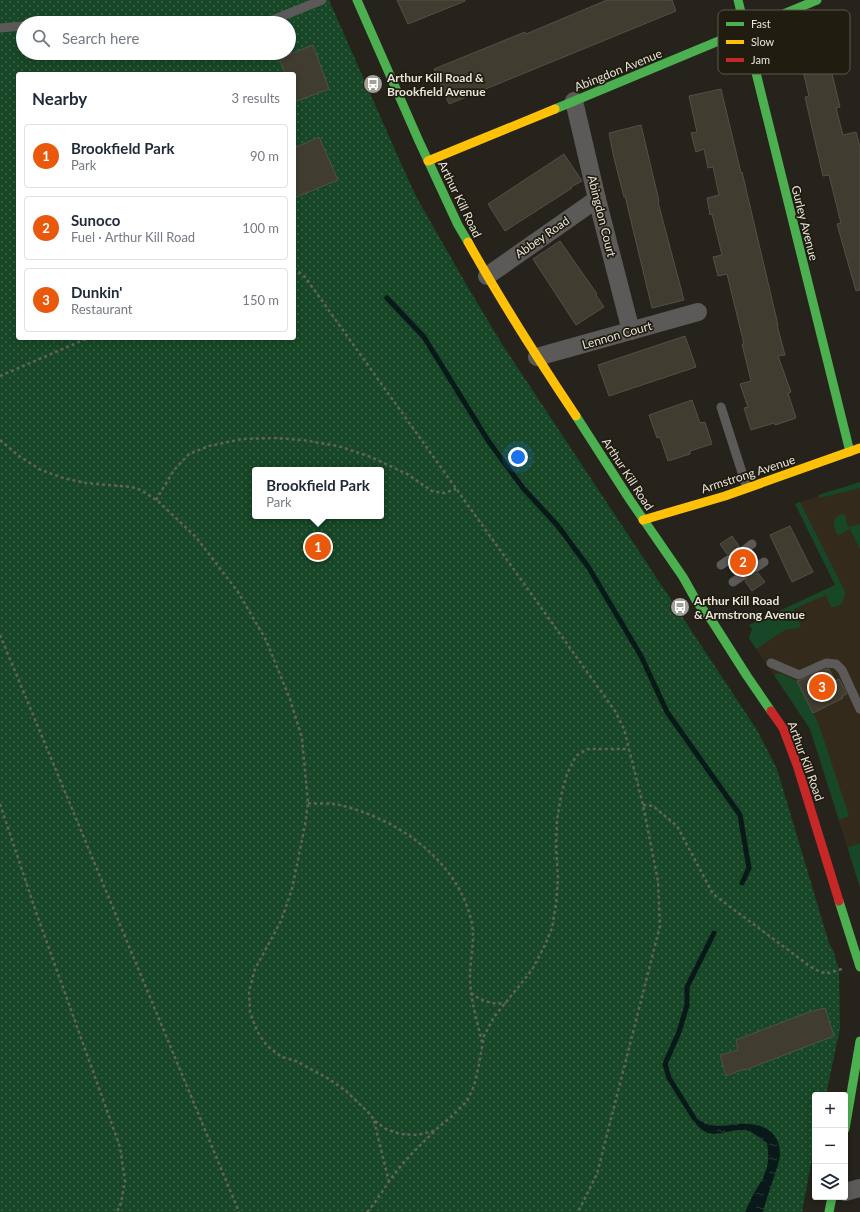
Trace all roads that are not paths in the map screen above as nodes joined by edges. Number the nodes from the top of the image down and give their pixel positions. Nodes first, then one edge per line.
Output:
1 (322, 0) edge
2 (357, 0) edge
3 (738, 0) edge
4 (817, 0) edge
5 (740, 10) edge
6 (793, 10) edge
7 (282, 16) edge
8 (16, 27) edge
9 (0, 28) edge
10 (718, 41) edge
11 (755, 74) edge
12 (574, 101) junction
13 (428, 161) junction
14 (597, 199) junction
15 (487, 276) junction
16 (698, 312) dead end
17 (631, 331) junction
18 (537, 357) junction
19 (721, 407) dead end
20 (860, 448) edge
21 (850, 452) junction
22 (748, 488) junction
23 (643, 520) junction
24 (752, 544) dead end
25 (742, 551) dead end
26 (730, 559) dead end
27 (764, 562) dead end
28 (721, 565) dead end
29 (755, 568) dead end
30 (742, 576) dead end
31 (733, 582) dead end
32 (771, 663) dead end
33 (860, 709) edge
34 (860, 967) edge
35 (860, 1041) edge
36 (845, 1128) edge
37 (860, 1188) edge
38 (848, 1191) edge
39 (831, 1200) edge
40 (829, 1212) edge

1 - 7 lane
2 - 13 street, Arthur Kill Road
3 - 5 street, Gurley Avenue
4 - 6 street, Abingdon Avenue
8 - 9 lane
10 - 12 street, Abingdon Avenue
11 - 21 street, Gurley Avenue
12 - 13 street, Abingdon Avenue
12 - 14 street, Abingdon Court
13 - 15 street, Arthur Kill Road
14 - 15 street, Abbey Road
14 - 17 street, Abingdon Court
15 - 18 street, Arthur Kill Road
16 - 17 street, Lennon Court
17 - 18 street, Lennon Court
18 - 23 street, Arthur Kill Road
19 - 22 lane
20 - 21 street, Armstrong Avenue
21 - 22 street, Armstrong Avenue
22 - 23 street, Armstrong Avenue
23 - 34 street, Arthur Kill Road
24 - 25 lane
26 - 28 lane
27 - 29 lane
30 - 31 lane
32 - 33 lane
35 - 36 street
37 - 38 street
39 - 40 street

